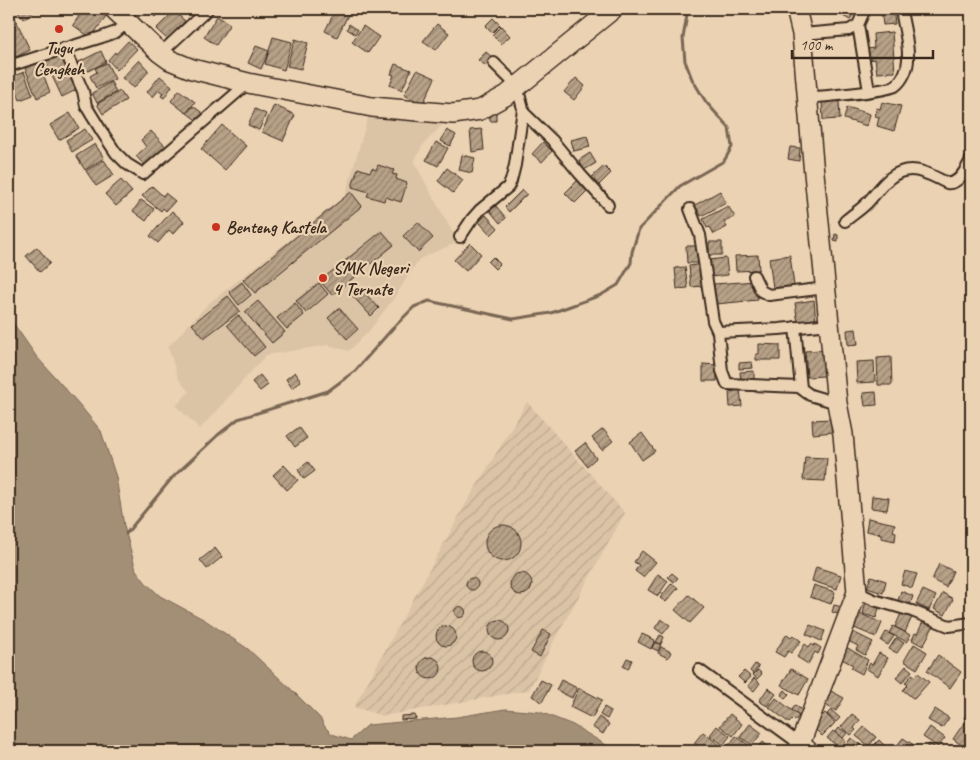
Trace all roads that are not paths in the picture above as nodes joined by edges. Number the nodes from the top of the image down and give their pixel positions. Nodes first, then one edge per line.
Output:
1 (114, 9) edge
2 (208, 9) edge
3 (613, 9) edge
4 (796, 9) edge
5 (865, 9) edge
6 (901, 9) edge
7 (127, 23) junction
8 (858, 25) junction
9 (802, 34) junction
10 (64, 48) junction
11 (161, 53) junction
12 (494, 63) dead end
13 (9, 66) edge
14 (248, 83) junction
15 (518, 86) junction
16 (869, 91) junction
17 (807, 98) junction
18 (523, 112) junction
19 (971, 160) edge
20 (608, 205) dead end
21 (690, 210) dead end
22 (845, 221) dead end
23 (460, 237) dead end
24 (754, 276) dead end
25 (826, 288) junction
26 (830, 324) junction
27 (795, 327) junction
28 (718, 332) junction
29 (801, 388) junction
30 (837, 403) junction
31 (857, 592) junction
32 (971, 623) edge
33 (699, 670) dead end
34 (804, 748) edge

1 - 7 highway
2 - 11 street
3 - 15 highway
4 - 9 highway
5 - 8 street
6 - 16 street
7 - 10 street
7 - 11 highway
8 - 9 street
8 - 16 street
9 - 17 highway
10 - 13 street
10 - 14 street
11 - 14 highway
12 - 15 street
14 - 15 highway
15 - 18 street
16 - 17 street
17 - 25 highway
18 - 20 street
18 - 23 street
19 - 22 street
21 - 28 street
24 - 25 street
25 - 26 highway
26 - 27 street
26 - 30 highway
27 - 28 street
27 - 29 street
28 - 29 street
29 - 30 street
30 - 31 highway
31 - 32 street
31 - 34 highway
33 - 34 street

